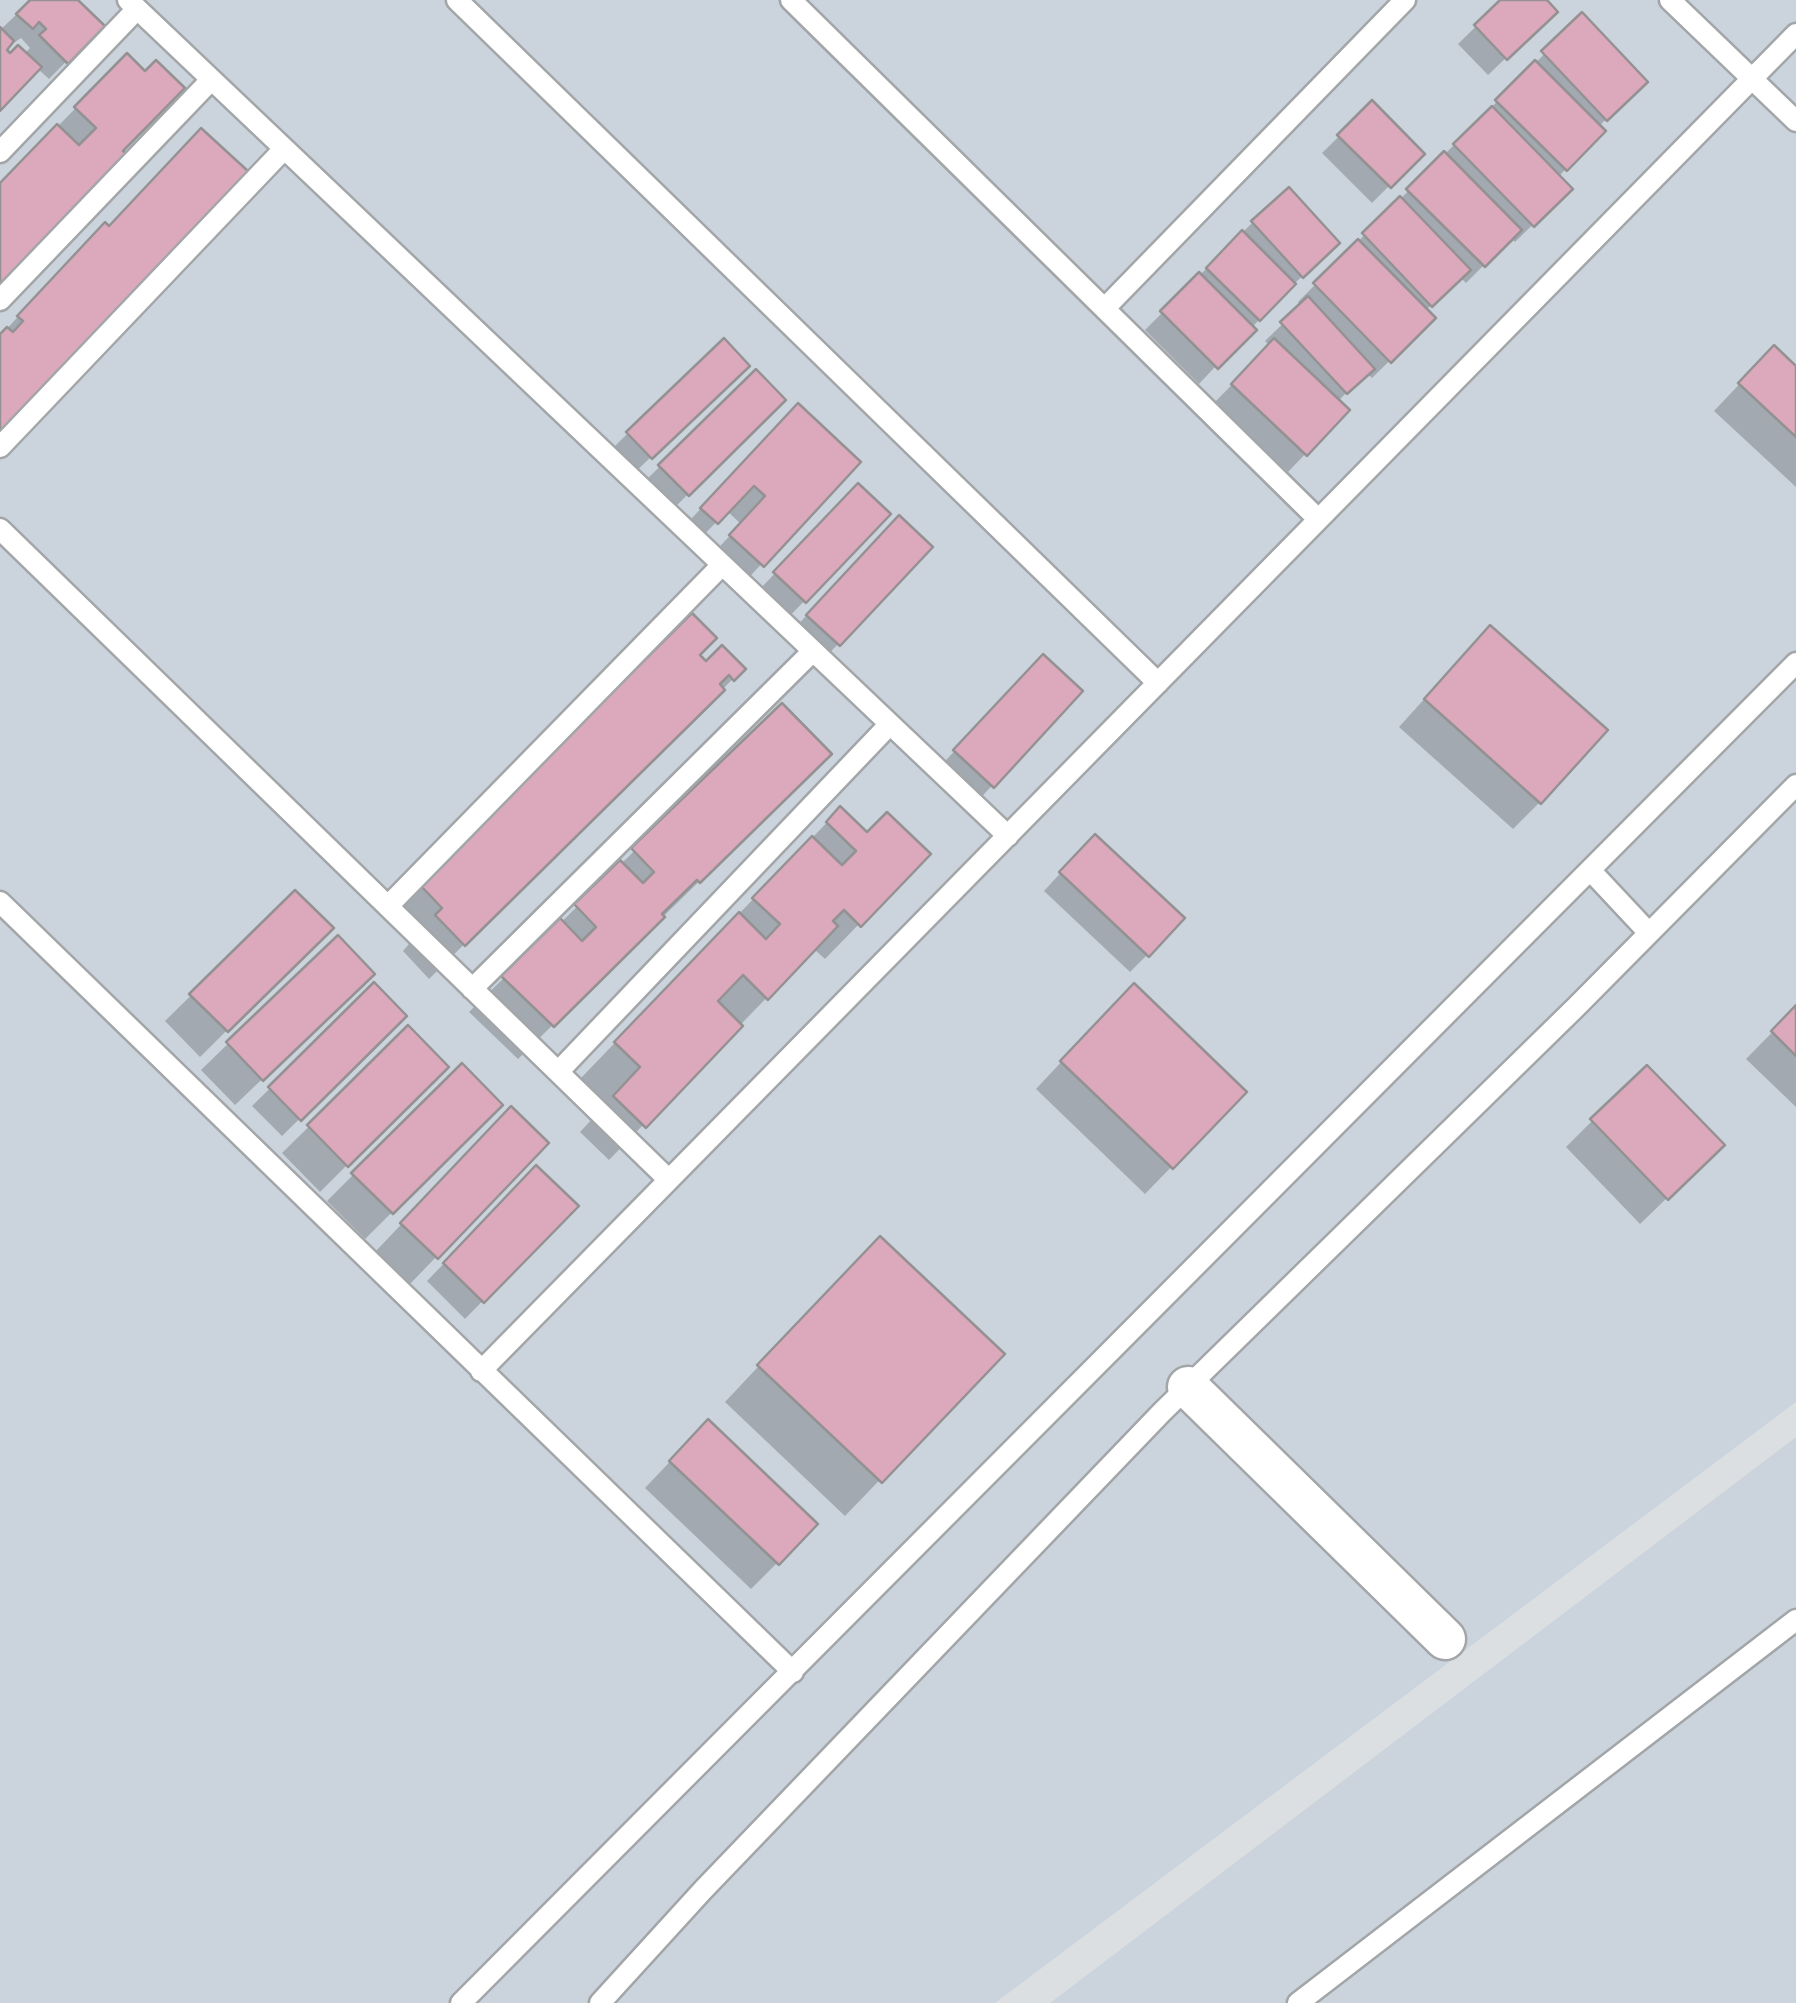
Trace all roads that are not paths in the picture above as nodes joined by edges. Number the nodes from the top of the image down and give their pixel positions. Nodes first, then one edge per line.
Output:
1 (457, 0) edge
2 (791, 0) edge
3 (1406, 0) edge
4 (1670, 0) edge
5 (133, 4) edge
6 (1796, 34) edge
7 (1751, 78) junction
8 (211, 80) junction
9 (1796, 121) edge
10 (284, 149) junction
11 (0, 152) edge
12 (0, 300) edge
13 (1105, 308) junction
14 (0, 446) edge
15 (1318, 519) junction
16 (0, 529) edge
17 (722, 565) junction
18 (812, 651) junction
19 (1796, 663) edge
20 (1158, 683) junction
21 (890, 724) junction
22 (1796, 785) edge
23 (1008, 836) junction
24 (1590, 870) junction
25 (0, 902) edge
26 (388, 906) junction
27 (1649, 934) junction
28 (472, 989) junction
29 (558, 1072) junction
30 (669, 1180) junction
31 (482, 1371) junction
32 (1188, 1387) junction
33 (1796, 1620) edge
34 (1445, 1639) dead end
35 (794, 1672) junction
36 (461, 2003) edge
37 (600, 2003) edge
38 (1298, 2003) edge

1 - 20 lane
2 - 13 lane
3 - 13 lane
4 - 7 lane
5 - 8 lane
5 - 11 lane
6 - 7 lane
7 - 9 lane
7 - 15 lane
8 - 10 lane
8 - 12 lane
10 - 14 lane
10 - 17 lane
13 - 15 lane
15 - 20 lane
16 - 26 lane
17 - 18 lane
17 - 26 lane
18 - 21 lane
18 - 28 lane
19 - 24 lane
20 - 23 lane
21 - 23 lane
21 - 29 lane
22 - 27 lane
23 - 30 lane
24 - 27 lane
24 - 35 lane
25 - 31 lane
26 - 28 lane
27 - 32 lane
28 - 29 lane
29 - 30 lane
30 - 31 lane
31 - 35 lane
32 - 34 street
32 - 37 lane
33 - 38 lane
35 - 36 lane

